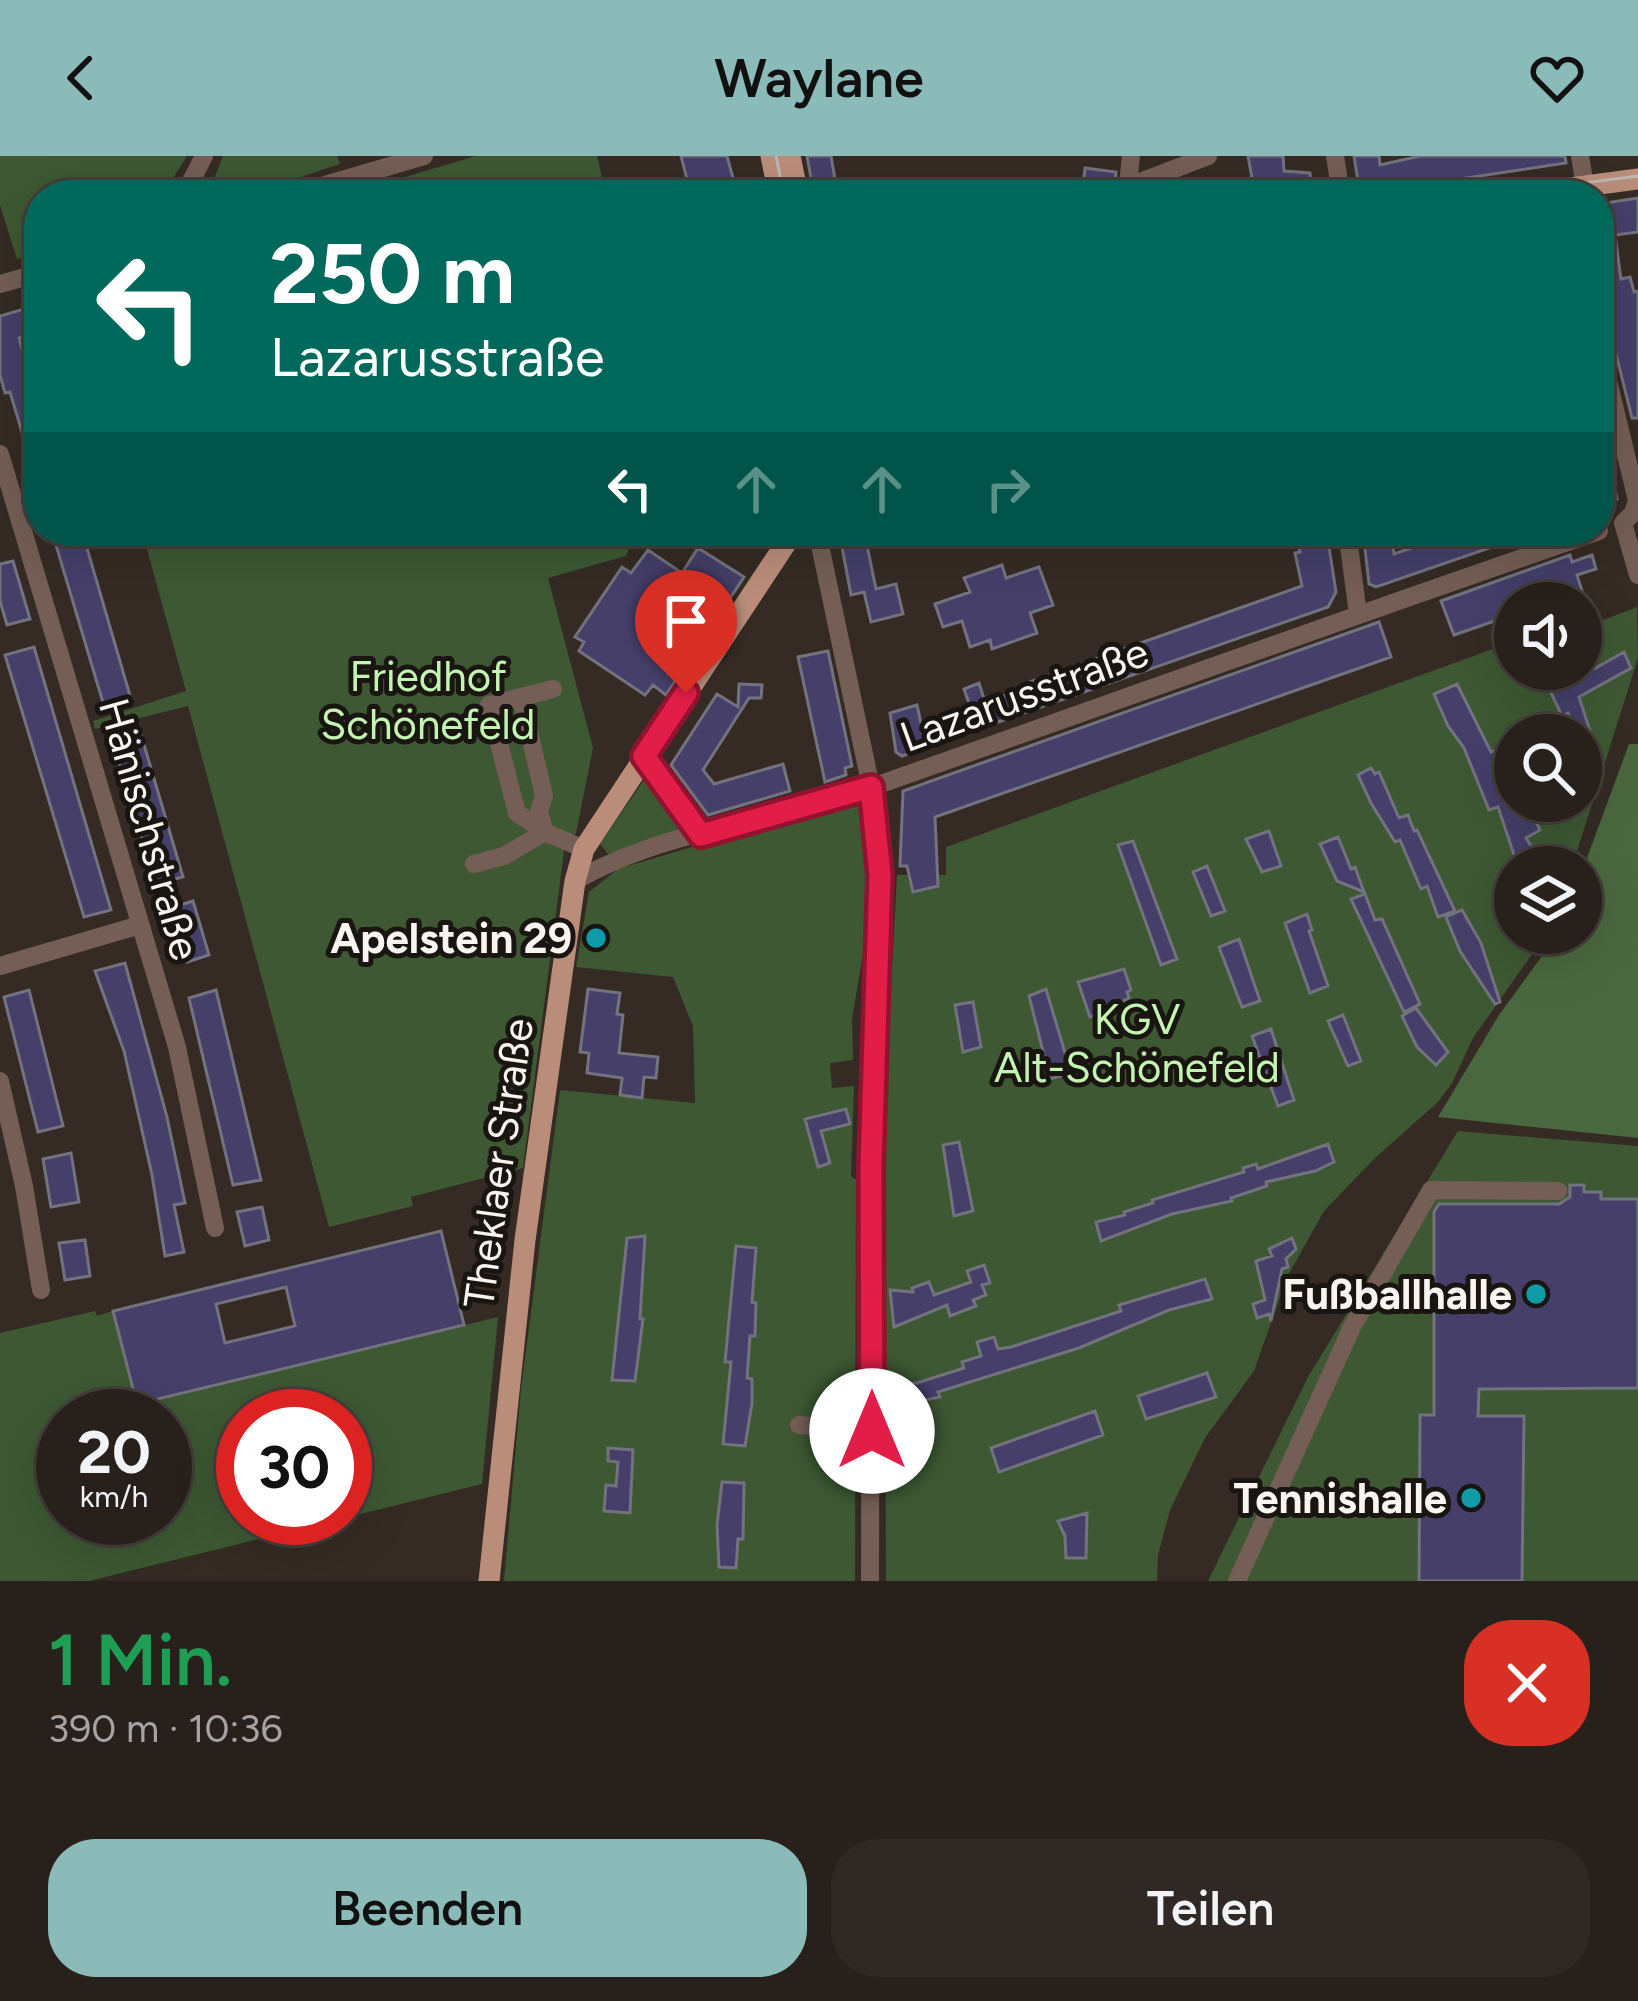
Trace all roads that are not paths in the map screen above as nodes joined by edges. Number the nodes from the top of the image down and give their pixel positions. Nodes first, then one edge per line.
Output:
1 (424, 156) edge
2 (1208, 156) edge
3 (342, 180) edge
4 (1152, 180) edge
5 (1614, 406) edge
6 (2, 468) edge
7 (1624, 523) junction
8 (1614, 526) edge
9 (24, 541) edge
10 (26, 546) edge
11 (784, 546) edge
12 (820, 546) edge
13 (1348, 546) edge
14 (1555, 546) edge
15 (1638, 575) edge
16 (1358, 614) junction
17 (554, 689) dead end
18 (521, 697) junction
19 (644, 756) junction
20 (871, 787) junction
21 (545, 832) junction
22 (701, 835) junction
23 (584, 849) junction
24 (474, 864) dead end
25 (575, 881) junction
26 (140, 925) junction
27 (0, 966) edge
28 (0, 1081) edge
29 (1558, 1191) dead end
30 (215, 1228) dead end
31 (41, 1290) dead end
32 (799, 1425) dead end
33 (872, 1431) junction
34 (489, 1581) edge
35 (870, 1581) edge
36 (1237, 1581) edge

1 - 3 street
2 - 4 street
5 - 7 street
6 - 9 street, Hänischstraße
7 - 8 street, Lazarusstraße
7 - 15 street
10 - 26 street, Hänischstraße
11 - 19 main road, Theklaer Straße
12 - 20 street
13 - 16 street
14 - 16 street, Lazarusstraße
16 - 20 street, Lazarusstraße
17 - 18 street
18 - 21 street
18 - 21 street
19 - 22 street
19 - 23 main road, Theklaer Straße
20 - 22 street, Lazarusstraße
20 - 33 street
21 - 23 street
21 - 24 street
22 - 25 street, Lazarusstraße
23 - 25 main road, Theklaer Straße
25 - 34 main road, Theklaer Straße
26 - 27 street
26 - 30 street, Hänischstraße
28 - 31 street
29 - 36 street
32 - 33 street
33 - 35 street

